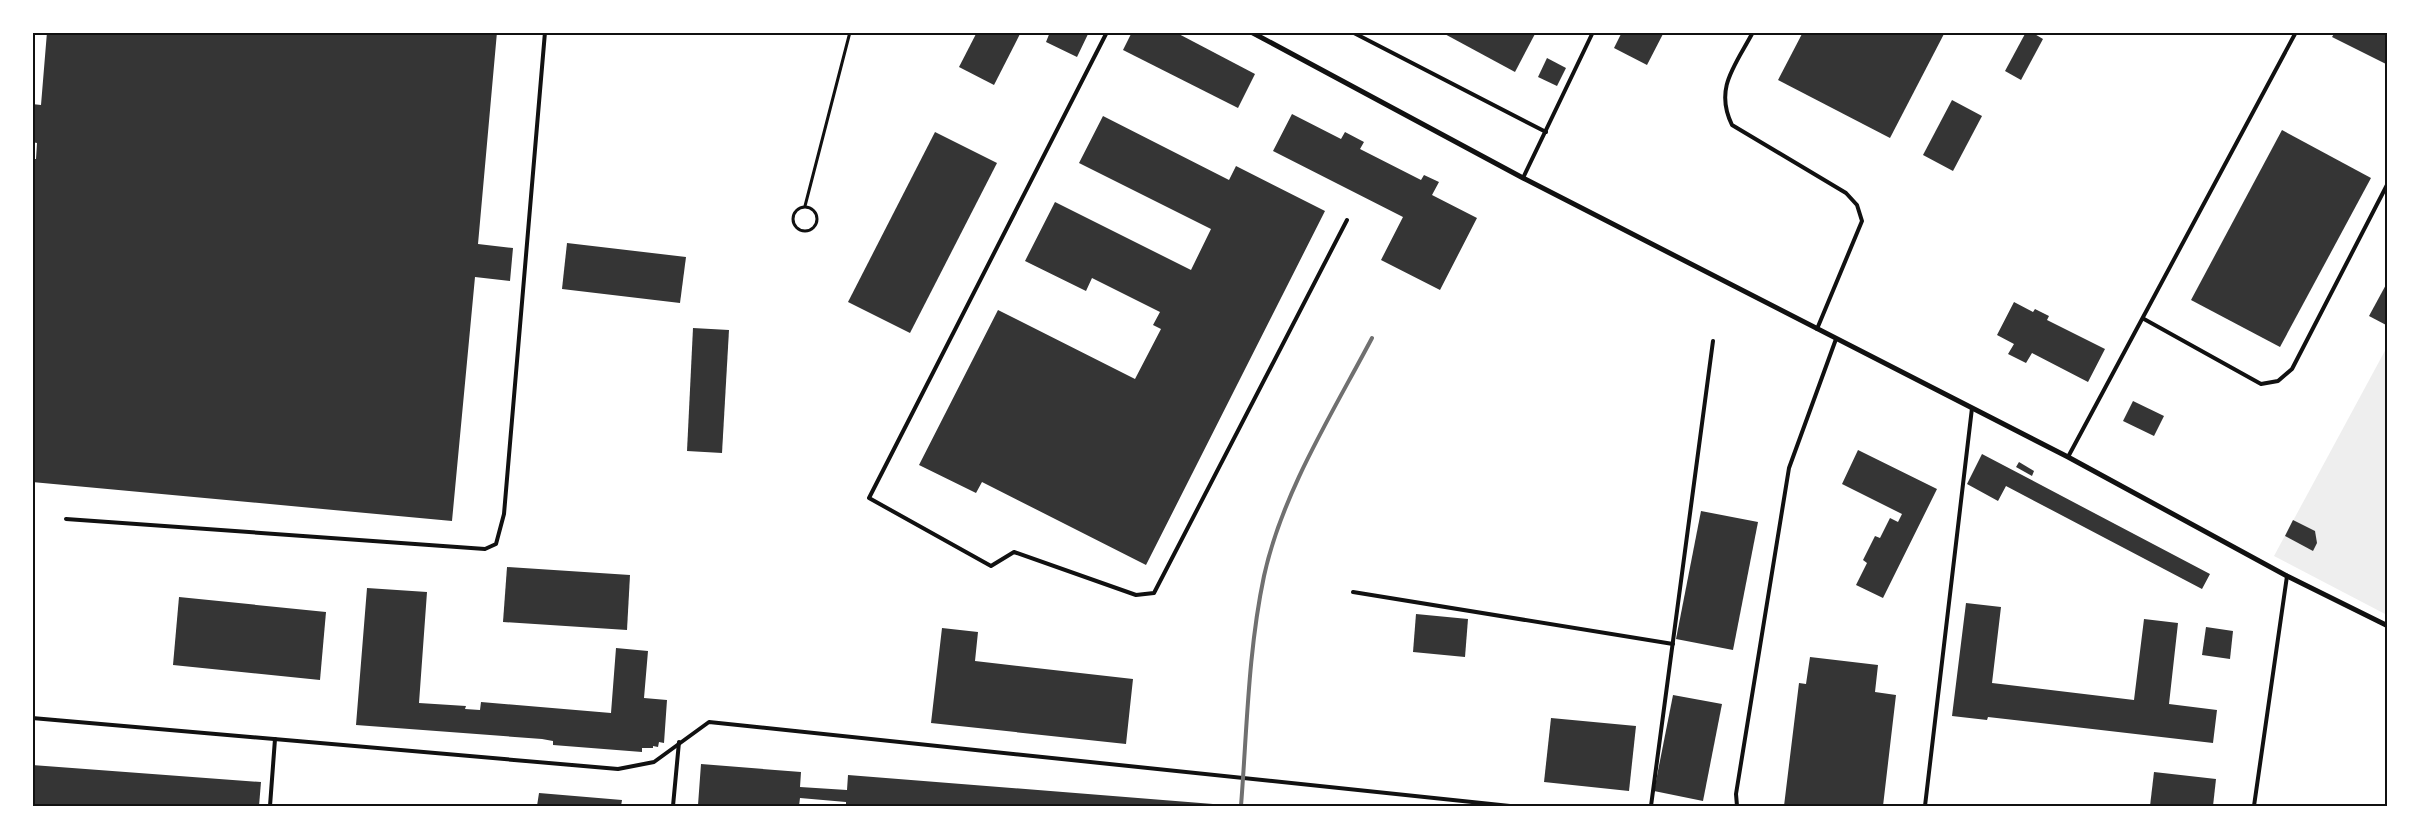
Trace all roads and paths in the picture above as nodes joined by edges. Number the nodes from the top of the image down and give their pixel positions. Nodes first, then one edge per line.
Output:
1 (545, 32) edge
2 (850, 32) edge
3 (1107, 32) edge
4 (1251, 32) edge
5 (1352, 32) edge
6 (1593, 32) edge
7 (1752, 32) edge
8 (2296, 32) edge
9 (1546, 132) junction
10 (1523, 178) junction
11 (2388, 182) edge
12 (805, 206) junction
13 (1347, 220) dead end
14 (2144, 320) junction
15 (1817, 329) junction
16 (1836, 339) junction
17 (1713, 341) dead end
18 (1972, 408) junction
19 (2068, 457) junction
20 (66, 519) dead end
21 (2287, 576) junction
22 (1353, 592) dead end
23 (2388, 626) edge
24 (1673, 644) junction
25 (32, 718) edge
26 (275, 739) junction
27 (679, 742) junction
28 (270, 806) edge
29 (673, 806) edge
30 (1510, 806) edge
31 (1651, 806) edge
32 (1737, 806) edge
33 (1925, 806) edge
34 (2254, 806) edge

1 - 20 lane
2 - 12 path
3 - 13 lane
4 - 10 street
5 - 9 lane
6 - 9 lane
7 - 15 lane
8 - 14 lane
9 - 10 lane
10 - 15 street
11 - 14 lane
12 - 12 path
14 - 19 lane
15 - 16 street
16 - 18 street
16 - 32 lane
17 - 24 lane
18 - 19 street
18 - 33 lane
19 - 21 street
21 - 23 street
21 - 34 lane
22 - 24 lane
24 - 31 lane
25 - 26 lane
26 - 27 lane
26 - 28 lane
27 - 29 lane
27 - 30 lane

